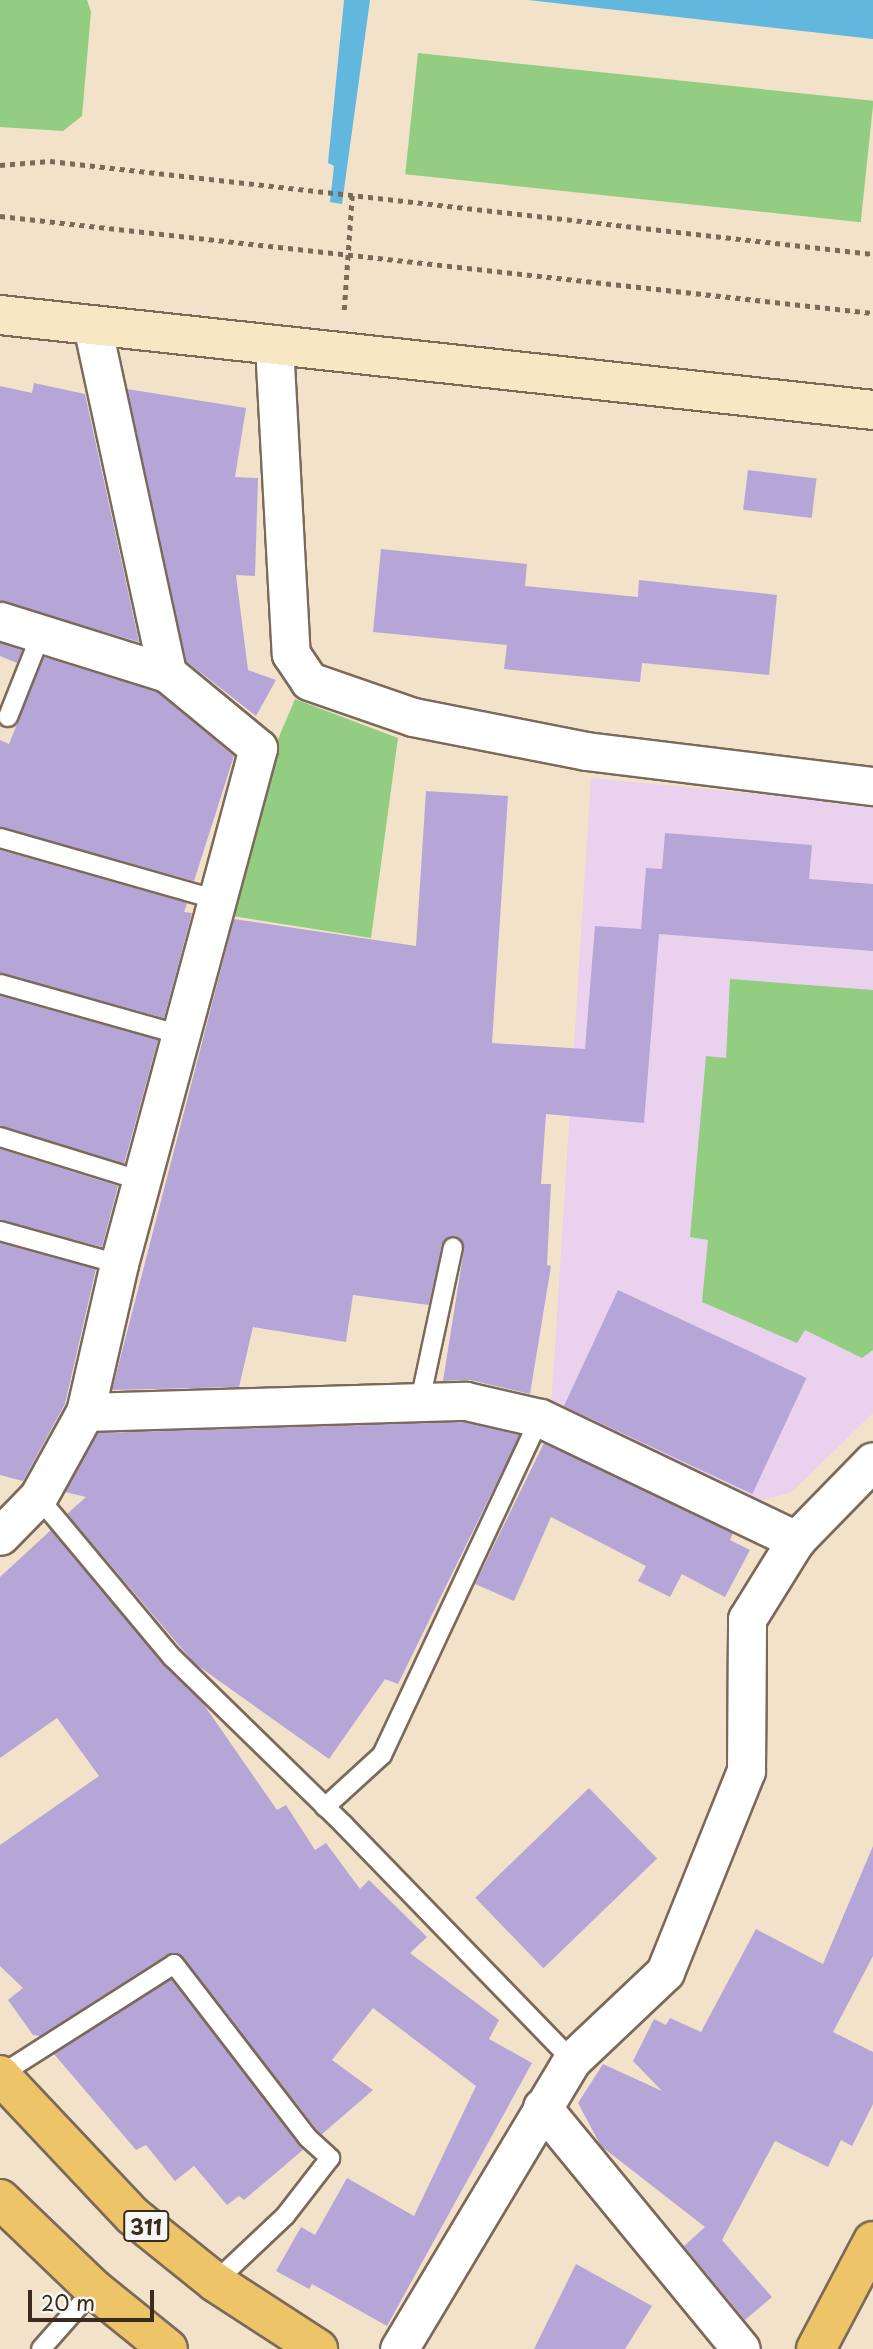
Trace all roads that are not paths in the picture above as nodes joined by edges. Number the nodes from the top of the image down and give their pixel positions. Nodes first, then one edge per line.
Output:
1 (0, 315) edge
2 (92, 325) junction
3 (274, 345) junction
4 (873, 410) edge
5 (0, 621) edge
6 (41, 634) junction
7 (167, 673) junction
8 (8, 717) dead end
9 (873, 786) edge
10 (0, 838) edge
11 (218, 900) junction
12 (0, 984) edge
13 (182, 1035) junction
14 (0, 1137) edge
15 (142, 1181) junction
16 (0, 1231) edge
17 (453, 1247) dead end
18 (119, 1264) junction
19 (420, 1401) junction
20 (85, 1412) junction
21 (540, 1418) junction
22 (873, 1461) edge
23 (38, 1497) junction
24 (0, 1536) edge
25 (796, 1540) junction
26 (325, 1807) junction
27 (572, 2060) junction
28 (0, 2075) edge
29 (542, 2107) junction
30 (0, 2199) edge
31 (873, 2241) edge
32 (215, 2282) junction
33 (94, 2289) junction
34 (41, 2349) edge
35 (168, 2349) edge
36 (318, 2349) edge
37 (399, 2349) edge
38 (741, 2349) edge
39 (816, 2349) edge

1 - 2 street
2 - 3 street
2 - 7 street
3 - 4 street
3 - 9 street
5 - 6 street
6 - 7 street
6 - 8 lane
7 - 11 street
10 - 11 lane
11 - 13 street
12 - 13 lane
13 - 15 street
14 - 15 lane
15 - 18 street
16 - 18 lane
17 - 19 lane
18 - 20 street
19 - 20 street
19 - 21 street
20 - 23 street
21 - 25 street
21 - 26 lane
22 - 25 street
23 - 24 street
23 - 26 lane
25 - 27 street
26 - 27 lane
27 - 29 street
28 - 32 main road, 311
28 - 32 lane
29 - 37 street
29 - 38 street
30 - 33 main road
31 - 39 main road
32 - 36 main road, 311
33 - 34 lane
33 - 35 main road

